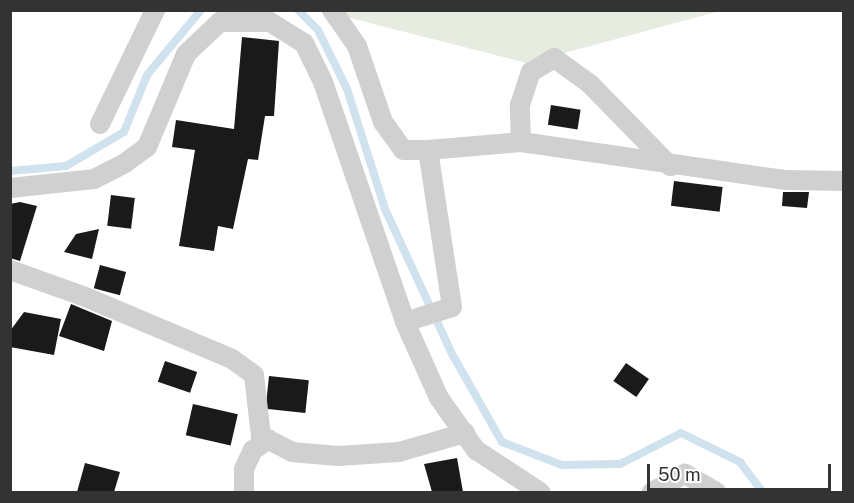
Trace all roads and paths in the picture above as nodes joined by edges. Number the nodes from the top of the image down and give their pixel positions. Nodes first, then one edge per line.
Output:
1 (155, 10) edge
2 (332, 10) edge
3 (100, 124) dead end
4 (521, 142) junction
5 (428, 150) junction
6 (670, 166) junction
7 (843, 181) edge
8 (10, 188) edge
9 (10, 270) edge
10 (405, 322) junction
11 (465, 433) junction
12 (269, 439) junction
13 (244, 492) edge
14 (540, 492) edge
15 (652, 492) edge
16 (716, 492) edge

1 - 3 street
2 - 5 street
4 - 5 street
4 - 6 street
4 - 6 street
5 - 10 street
6 - 7 street
8 - 10 street
9 - 12 street
10 - 11 street
11 - 12 street
11 - 14 street
12 - 13 street
15 - 16 street

